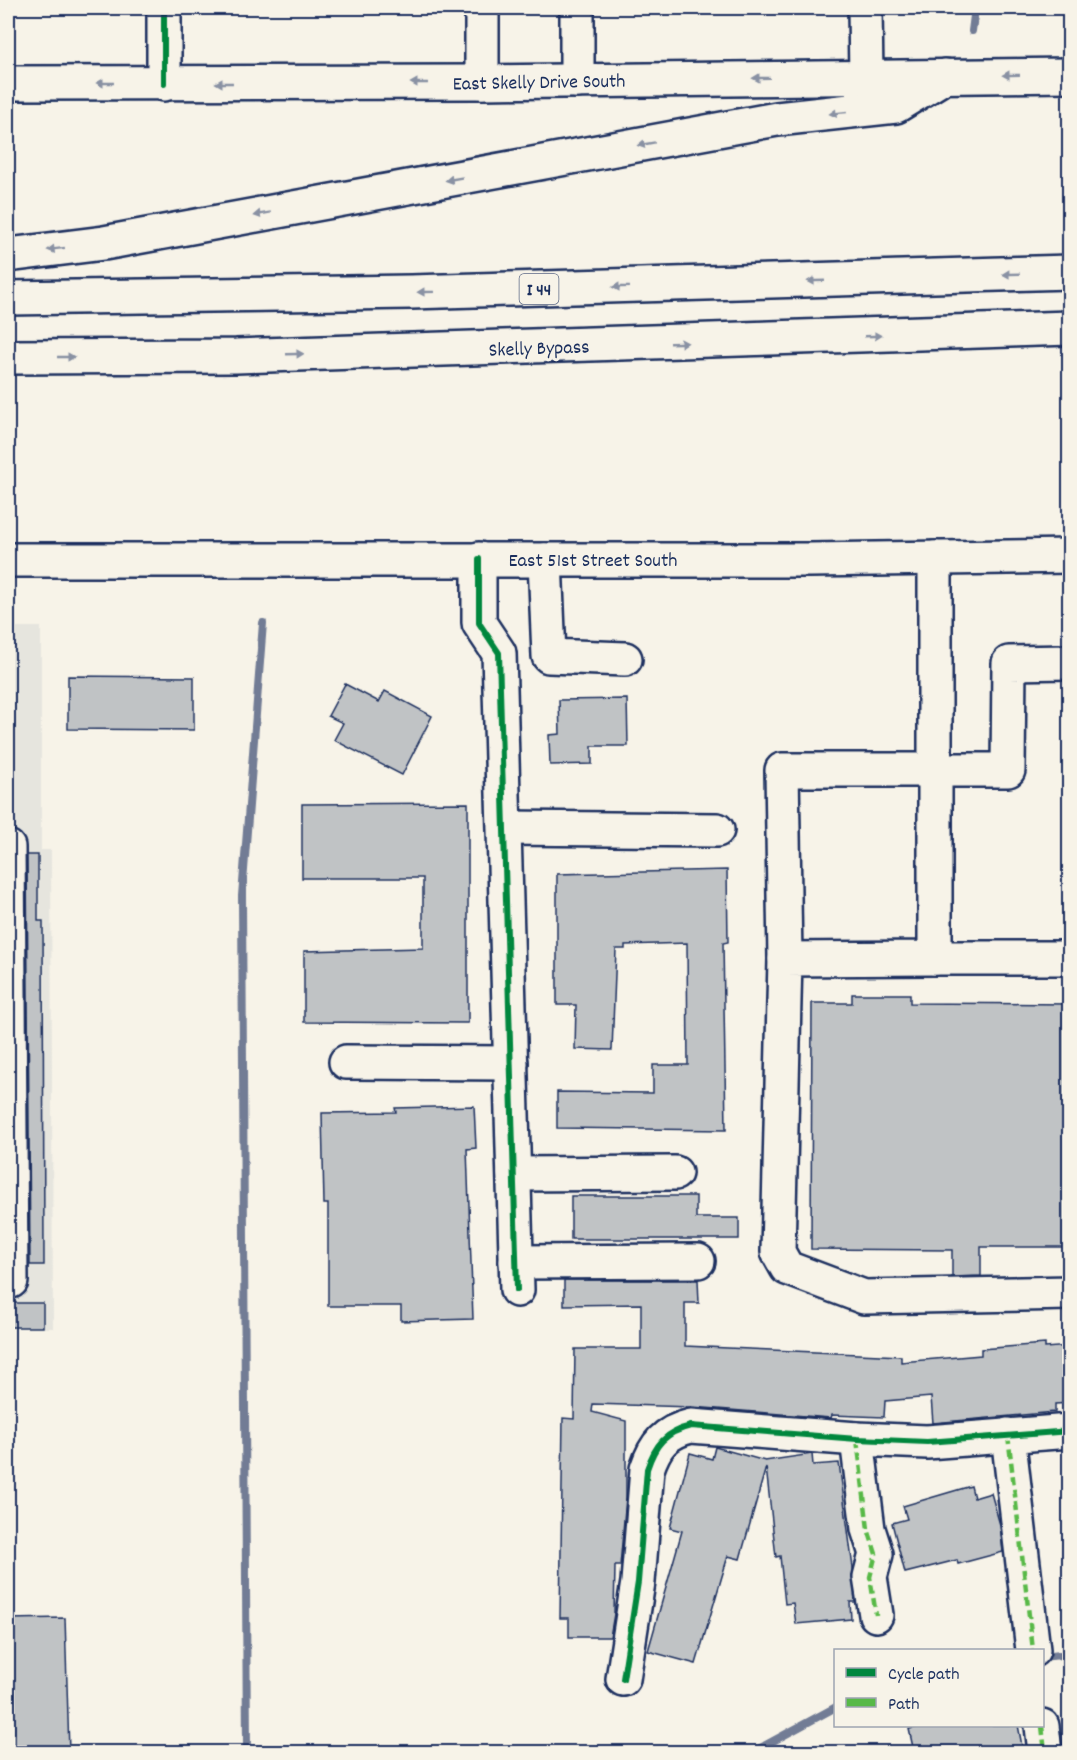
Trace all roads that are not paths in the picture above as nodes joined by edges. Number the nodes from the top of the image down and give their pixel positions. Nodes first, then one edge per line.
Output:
1 (164, 8) edge
2 (482, 8) edge
3 (577, 8) edge
4 (865, 8) edge
5 (1070, 75) edge
6 (945, 76) junction
7 (866, 77) junction
8 (577, 81) junction
9 (482, 82) junction
10 (8, 83) edge
11 (164, 84) junction
12 (8, 255) edge
13 (1070, 272) edge
14 (8, 298) edge
15 (1070, 328) edge
16 (8, 357) edge
17 (1070, 556) edge
18 (936, 558) junction
19 (479, 559) junction
20 (8, 560) edge
21 (545, 560) junction
22 (625, 659) dead end
23 (1070, 662) edge
24 (937, 770) junction
25 (506, 828) junction
26 (717, 830) dead end
27 (8, 847) edge
28 (935, 958) junction
29 (1070, 958) edge
30 (785, 959) junction
31 (346, 1062) dead end
32 (511, 1063) junction
33 (9, 1064) edge
34 (675, 1173) dead end
35 (514, 1174) junction
36 (698, 1261) dead end
37 (8, 1281) edge
38 (1070, 1293) edge
39 (1070, 1431) edge
40 (1008, 1435) junction
41 (857, 1439) junction
42 (876, 1615) dead end
43 (1033, 1649) edge
44 (623, 1679) dead end
45 (1042, 1727) edge
46 (1045, 1752) edge

1 - 11 main road
2 - 9 main road
3 - 8 main road
4 - 7 main road
5 -> 6 main road, East Skelly Drive South
6 - 7 main road, East Skelly Drive South
6 -> 12 main road
7 -> 8 main road, East Skelly Drive South
8 - 9 main road, East Skelly Drive South
9 -> 11 main road, East Skelly Drive South
11 -> 10 main road, East Skelly Drive South
13 -> 14 main road, I 44
16 -> 15 main road, Skelly Bypass
17 - 18 main road, East 51st Street South
18 - 21 main road, East 51st Street South
18 - 24 main road
19 - 20 main road, East 51st Street South
19 - 21 main road, East 51st Street South
19 - 25 main road
21 - 22 main road
23 - 24 main road
24 - 28 main road
24 - 30 main road
25 - 26 main road
25 - 32 main road
27 - 33 main road
28 - 29 main road
28 - 30 main road
30 - 38 main road
31 - 32 main road
32 - 35 main road
33 - 37 main road
34 - 35 main road
35 - 36 main road
39 - 40 main road
40 - 41 main road
40 - 43 main road
41 - 42 main road
41 - 44 main road
45 - 46 main road

